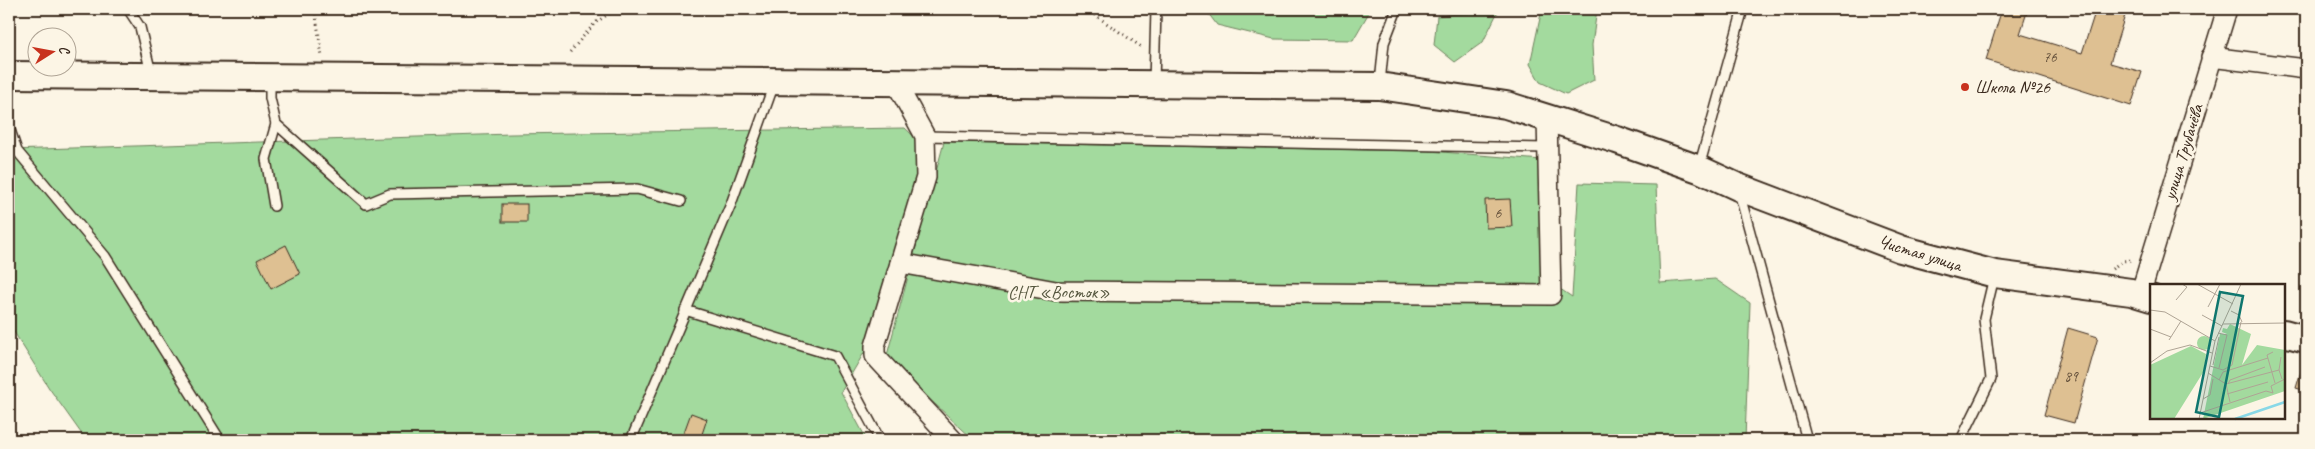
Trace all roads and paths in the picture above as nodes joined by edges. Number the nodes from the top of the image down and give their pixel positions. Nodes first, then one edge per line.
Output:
1 (128, 9) edge
2 (314, 9) edge
3 (616, 9) edge
4 (1086, 9) edge
5 (1156, 9) edge
6 (1398, 9) edge
7 (1743, 9) edge
8 (2228, 9) edge
9 (570, 52) dead end
10 (1154, 56) junction
11 (2211, 57) junction
12 (2306, 69) edge
13 (9, 75) edge
14 (152, 76) junction
15 (270, 77) junction
16 (324, 77) junction
17 (775, 80) junction
18 (896, 81) junction
19 (1154, 83) junction
20 (1379, 86) junction
21 (1547, 118) junction
22 (276, 124) junction
23 (9, 127) edge
24 (926, 136) junction
25 (1548, 148) junction
26 (1699, 170) junction
27 (1738, 187) junction
28 (681, 201) dead end
29 (274, 206) dead end
30 (900, 263) junction
31 (1995, 274) junction
32 (2146, 297) edge
33 (685, 310) junction
34 (2285, 333) edge
35 (2306, 339) edge
36 (220, 440) edge
37 (630, 440) edge
38 (880, 440) edge
39 (953, 440) edge
40 (1807, 440) edge
41 (1961, 440) edge

1 - 14 lane
2 - 16 path
3 - 9 path
4 - 10 path
5 - 10 lane
6 - 20 lane
7 - 26 lane
8 - 11 street, улица Трубачёва
10 - 19 lane
11 - 12 street
11 - 32 street, улица Трубачёва
13 - 14 main road, Чистая улица
14 - 15 main road, Чистая улица
15 - 16 main road, Чистая улица
15 - 22 lane
16 - 17 main road, Чистая улица
17 - 18 main road, Чистая улица
17 - 33 lane
18 - 19 main road, Чистая улица
18 - 24 street
19 - 20 main road, Чистая улица
20 - 21 main road, Чистая улица
21 - 25 street
21 - 26 main road, Чистая улица
22 - 28 lane
22 - 29 lane
23 - 36 lane
24 - 25 lane
24 - 30 street
25 - 30 street
26 - 27 main road, Чистая улица
27 - 31 main road, Чистая улица
27 - 40 lane
30 - 39 street
31 - 32 main road, Чистая улица
31 - 41 lane
33 - 37 lane
33 - 38 lane
34 - 35 main road

